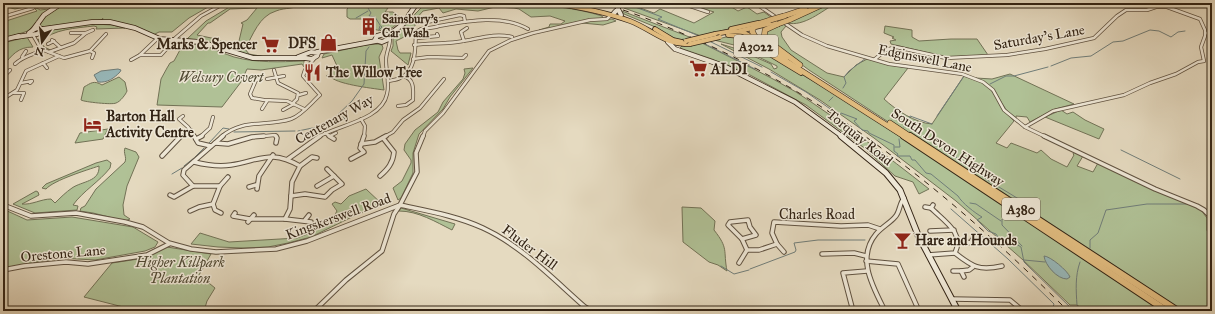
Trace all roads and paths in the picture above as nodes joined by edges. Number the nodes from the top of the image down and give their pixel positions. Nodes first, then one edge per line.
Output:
1 (62, 3) edge
2 (225, 3) edge
3 (412, 3) edge
4 (417, 3) edge
5 (420, 3) edge
6 (552, 3) edge
7 (566, 3) edge
8 (615, 3) edge
9 (681, 3) edge
10 (755, 3) edge
11 (819, 3) edge
12 (826, 3) edge
13 (33, 8) dead end
14 (618, 8) junction
15 (414, 10) junction
16 (708, 12) dead end
17 (613, 14) junction
18 (621, 16) junction
19 (3, 17) edge
20 (787, 18) junction
21 (427, 22) dead end
22 (465, 22) junction
23 (38, 23) junction
24 (758, 23) junction
25 (777, 23) junction
26 (400, 26) junction
27 (182, 27) dead end
28 (188, 28) junction
29 (467, 28) dead end
30 (752, 28) junction
31 (528, 29) dead end
32 (42, 30) junction
33 (93, 30) dead end
34 (739, 31) junction
35 (31, 33) junction
36 (71, 33) dead end
37 (86, 33) junction
38 (1206, 33) junction
39 (106, 34) dead end
40 (384, 34) junction
41 (437, 34) dead end
42 (715, 34) junction
43 (1212, 34) edge
44 (728, 35) junction
45 (389, 37) junction
46 (512, 37) dead end
47 (158, 38) junction
48 (417, 38) junction
49 (98, 39) dead end
50 (102, 39) junction
51 (3, 40) edge
52 (35, 40) junction
53 (375, 40) junction
54 (757, 40) junction
55 (464, 41) junction
56 (171, 42) junction
57 (382, 42) junction
58 (688, 43) junction
59 (48, 44) dead end
60 (676, 44) junction
61 (414, 45) junction
62 (60, 47) junction
63 (389, 47) junction
64 (168, 48) junction
65 (174, 48) dead end
66 (43, 50) junction
67 (26, 51) dead end
68 (90, 51) junction
69 (49, 52) junction
70 (317, 55) junction
71 (466, 55) dead end
72 (30, 56) junction
73 (59, 56) junction
74 (88, 56) dead end
75 (140, 56) junction
76 (22, 57) junction
77 (306, 58) junction
78 (33, 59) dead end
79 (413, 59) junction
80 (875, 59) junction
81 (131, 60) dead end
82 (43, 62) junction
83 (15, 64) dead end
84 (50, 64) dead end
85 (307, 67) junction
86 (804, 69) junction
87 (274, 70) dead end
88 (11, 72) dead end
89 (284, 76) dead end
90 (404, 76) junction
91 (3, 77) edge
92 (277, 77) junction
93 (260, 79) dead end
94 (267, 79) dead end
95 (444, 79) dead end
96 (817, 79) junction
97 (36, 80) dead end
98 (388, 81) junction
99 (21, 83) junction
100 (823, 83) junction
101 (13, 93) junction
102 (306, 93) dead end
103 (299, 95) junction
104 (3, 98) edge
105 (20, 100) dead end
106 (267, 101) junction
107 (293, 103) junction
108 (398, 106) dead end
109 (262, 109) dead end
110 (304, 109) junction
111 (283, 110) dead end
112 (183, 116) dead end
113 (213, 118) dead end
114 (179, 119) junction
115 (362, 119) junction
116 (174, 121) dead end
117 (1025, 127) junction
118 (191, 130) junction
119 (325, 133) junction
120 (336, 133) dead end
121 (257, 136) junction
122 (330, 136) junction
123 (383, 138) junction
124 (196, 139) junction
125 (334, 139) dead end
126 (255, 140) dead end
127 (276, 142) dead end
128 (215, 143) junction
129 (361, 144) junction
130 (210, 146) junction
131 (166, 153) junction
132 (170, 155) dead end
133 (273, 155) junction
134 (162, 156) dead end
135 (317, 158) dead end
136 (288, 159) junction
137 (351, 159) dead end
138 (194, 162) junction
139 (300, 166) junction
140 (327, 169) dead end
141 (380, 171) dead end
142 (384, 173) junction
143 (334, 176) junction
144 (380, 176) dead end
145 (228, 177) dead end
146 (346, 182) dead end
147 (342, 184) junction
148 (256, 185) junction
149 (193, 186) junction
150 (220, 186) junction
151 (317, 186) dead end
152 (249, 187) dead end
153 (257, 189) dead end
154 (291, 196) junction
155 (172, 197) dead end
156 (325, 197) junction
157 (330, 198) dead end
158 (904, 198) junction
159 (213, 204) junction
160 (3, 205) edge
161 (400, 205) junction
162 (926, 207) dead end
163 (190, 211) dead end
164 (221, 213) dead end
165 (235, 213) dead end
166 (254, 215) dead end
167 (309, 215) dead end
168 (285, 219) junction
169 (249, 220) junction
170 (305, 220) junction
171 (311, 222) dead end
172 (880, 229) junction
173 (954, 230) junction
174 (930, 231) dead end
175 (1212, 236) edge
176 (742, 239) junction
177 (972, 240) dead end
178 (164, 241) junction
179 (960, 241) junction
180 (169, 244) junction
181 (777, 244) junction
182 (160, 249) junction
183 (747, 250) junction
184 (784, 252) dead end
185 (955, 253) junction
186 (822, 254) dead end
187 (928, 255) junction
188 (866, 258) junction
189 (739, 263) dead end
190 (1002, 266) dead end
191 (973, 267) junction
192 (3, 270) edge
193 (867, 271) junction
194 (953, 271) dead end
195 (961, 271) junction
196 (964, 277) dead end
197 (952, 299) junction
198 (314, 311) edge
199 (592, 311) edge
200 (853, 311) edge
201 (885, 311) edge
202 (919, 311) edge
203 (958, 311) edge
204 (1023, 311) edge
205 (1167, 311) edge
206 (1178, 311) edge

1 - 23 street
2 - 28 street
3 - 15 street
4 - 15 street
5 - 15 street
6 - 17 main road, A3022
7 - 17 main road, A3022
8 - 14 street
9 - 16 street
10 - 80 street, Edginswell Lane
11 - 20 highway, A380
12 - 20 highway, South Devon Highway / A380
13 - 19 street
14 - 17 street
14 - 18 street
15 - 26 street
17 - 18 main road, A3022
17 - 161 street, Kingskerswell Road
18 - 60 main road, A3022
18 - 60 main road, A3022
20 - 24 highway, A380, bridge
20 - 25 highway, South Devon Highway / A380, bridge
21 - 22 street
22 - 31 street
22 - 48 street
23 - 32 street
23 - 35 street
24 - 30 highway, A380
24 - 42 main road, A3022
25 - 30 main road, A3022
25 - 86 highway, South Devon Highway / A380
26 - 40 street
26 - 45 street
27 - 28 street
28 - 56 street
29 - 55 street
30 - 34 main road, A3022
30 - 54 highway, South Devon Highway / A380
32 - 35 street
32 - 47 street
32 - 52 street
33 - 37 street
34 - 42 main road, A3022
34 - 44 main road, A3022
34 - 54 main road, South Devon Highway / A3022
35 - 51 street
35 - 52 street
36 - 37 street
37 - 62 street
38 - 43 street
38 - 80 street, Saturday's Lane
38 - 117 street
39 - 50 street
40 - 45 street
40 - 53 street
41 - 48 street
42 - 58 main road, A3022, bridge
44 - 58 main road, A3022, bridge
44 - 96 main road, South Devon Highway / A3022
45 - 57 street
45 - 63 street, Centenary Way
46 - 55 street
47 - 56 street
47 - 75 street
48 - 61 street
49 - 50 street
50 - 68 street
52 - 66 street
53 - 57 street
53 - 70 street
54 - 86 main road, South Devon Highway / A3022
54 - 96 highway, South Devon Highway / A380
55 - 61 street
56 - 64 street
56 - 77 street
57 - 63 street
58 - 60 main road, A3022
59 - 62 street
60 - 158 street, Torquay Road
61 - 79 street
62 - 69 street
63 - 98 street, Centenary Way
64 - 65 street
64 - 75 street
66 - 69 street
66 - 72 street
67 - 76 street
68 - 73 street
68 - 74 street
69 - 73 street
70 - 77 street
70 - 77 street
70 - 85 street
71 - 79 street
72 - 76 street
72 - 78 street
73 - 82 street
75 - 81 street
76 - 83 street
77 - 85 street
79 - 90 street
80 - 117 street, Edginswell Lane
82 - 84 street
82 - 99 street
85 - 110 street
86 - 96 highway, South Devon Highway / A380
87 - 92 street
88 - 91 street
89 - 92 street
90 - 98 street
90 - 108 street
92 - 94 street
92 - 103 street
93 - 106 street
95 - 123 street
96 - 100 highway, South Devon Highway / A380
97 - 99 street
98 - 115 street, Centenary Way
99 - 101 street
100 - 205 highway, South Devon Highway / A380
100 - 206 highway, South Devon Highway / A380
101 - 104 street
101 - 105 street
102 - 103 street
103 - 107 street
106 - 107 street
106 - 109 street
107 - 110 street
107 - 111 street
110 - 128 street
112 - 114 street
113 - 124 street
114 - 116 street
114 - 118 street
115 - 119 street, Centenary Way
115 - 129 street
117 - 175 street, Edginswell Lane
118 - 124 street
118 - 131 street
119 - 122 street
119 - 136 street, Centenary Way
120 - 122 street
121 - 126 street
121 - 127 street
121 - 128 street
122 - 125 street
123 - 129 street
123 - 142 street
124 - 130 street
128 - 130 street
129 - 137 street
130 - 138 street
131 - 132 street
131 - 134 street
133 - 136 street
133 - 138 street
133 - 148 street
135 - 139 street
136 - 139 street
138 - 149 street
139 - 154 street
140 - 143 street
141 - 142 street
142 - 144 street
143 - 147 street
143 - 151 street
145 - 150 street
146 - 147 street
147 - 156 street
148 - 152 street
148 - 153 street
149 - 150 street
149 - 155 street
150 - 159 street
154 - 156 street
154 - 168 street
156 - 157 street
158 - 172 street
158 - 187 street, Torquay Road
159 - 163 street
159 - 164 street
160 - 178 street, Kingskerswell Road
161 - 180 street, Kingskerswell Road
161 - 198 street
161 - 199 street, Fluder Hill
162 - 173 street
165 - 169 street
166 - 169 street
167 - 170 street
168 - 169 street
168 - 170 street
170 - 171 street
172 - 181 street, Charles Road
172 - 188 street
173 - 174 street
173 - 179 street
176 - 176 street
176 - 183 street
177 - 179 street
178 - 180 street, Kingskerswell Road
178 - 182 street
179 - 185 street
180 - 182 street, Orestone Lane
181 - 183 street
181 - 184 street
182 - 192 street, Orestone Lane
183 - 189 street
185 - 187 street
185 - 191 street
186 - 188 street
187 - 197 street, Torquay Road
188 - 193 street
188 - 202 street
190 - 191 street
191 - 195 street
193 - 200 street
193 - 201 street
194 - 195 street
195 - 196 street
197 - 203 street, Torquay Road
197 - 204 street

